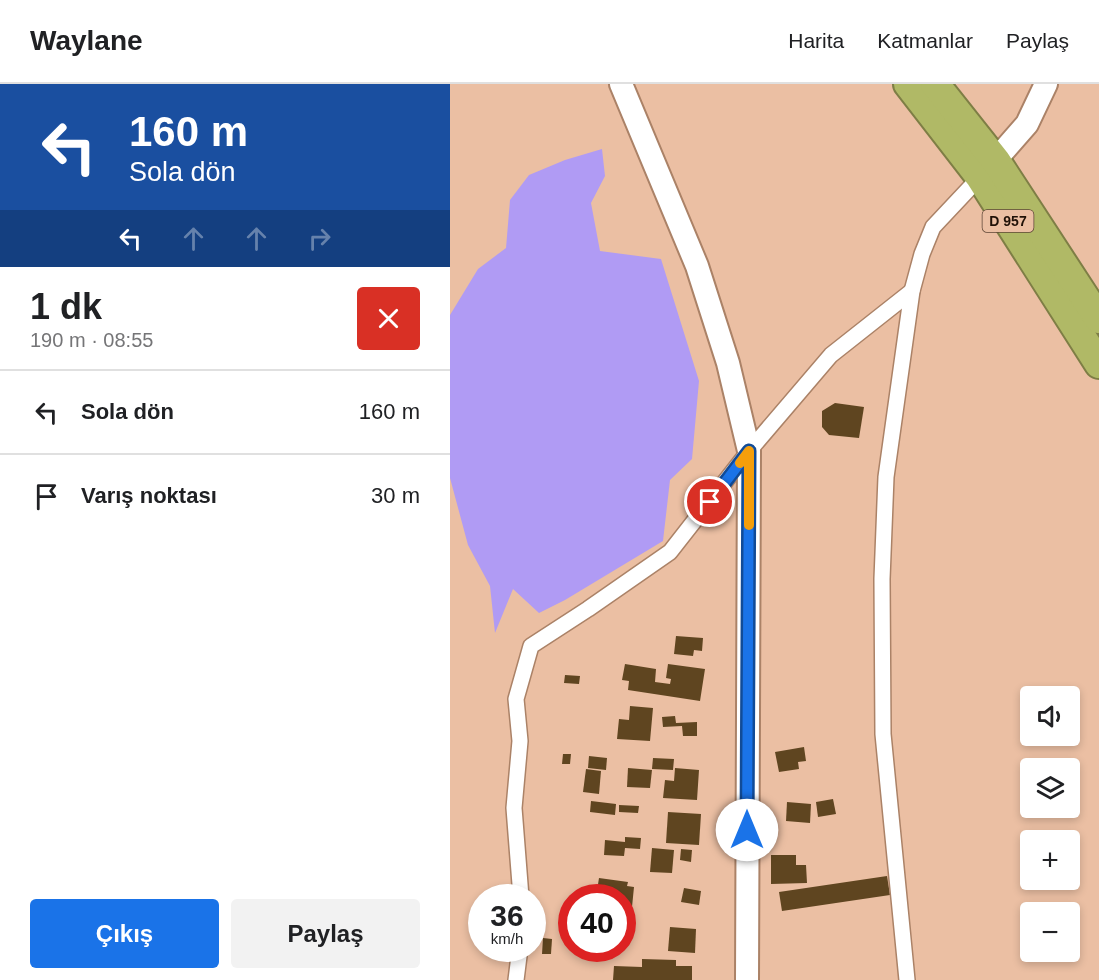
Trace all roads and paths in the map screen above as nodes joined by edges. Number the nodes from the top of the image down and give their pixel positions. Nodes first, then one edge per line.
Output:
1 (621, 84) edge
2 (908, 84) edge
3 (935, 84) edge
4 (1046, 84) edge
5 (988, 169) junction
6 (912, 291) junction
7 (1099, 319) edge
8 (1099, 364) edge
9 (749, 451) junction
10 (519, 884) edge
11 (518, 962) edge
12 (516, 980) edge
13 (747, 980) edge
14 (907, 980) edge

1 - 9 street
2 - 5 highway, D 957
3 - 5 highway, D 957
4 - 5 street
5 - 6 street
5 - 7 highway, D 957
5 - 8 highway, D 957
6 - 9 street
6 - 14 street
9 - 10 street
9 - 13 street
11 - 12 street

